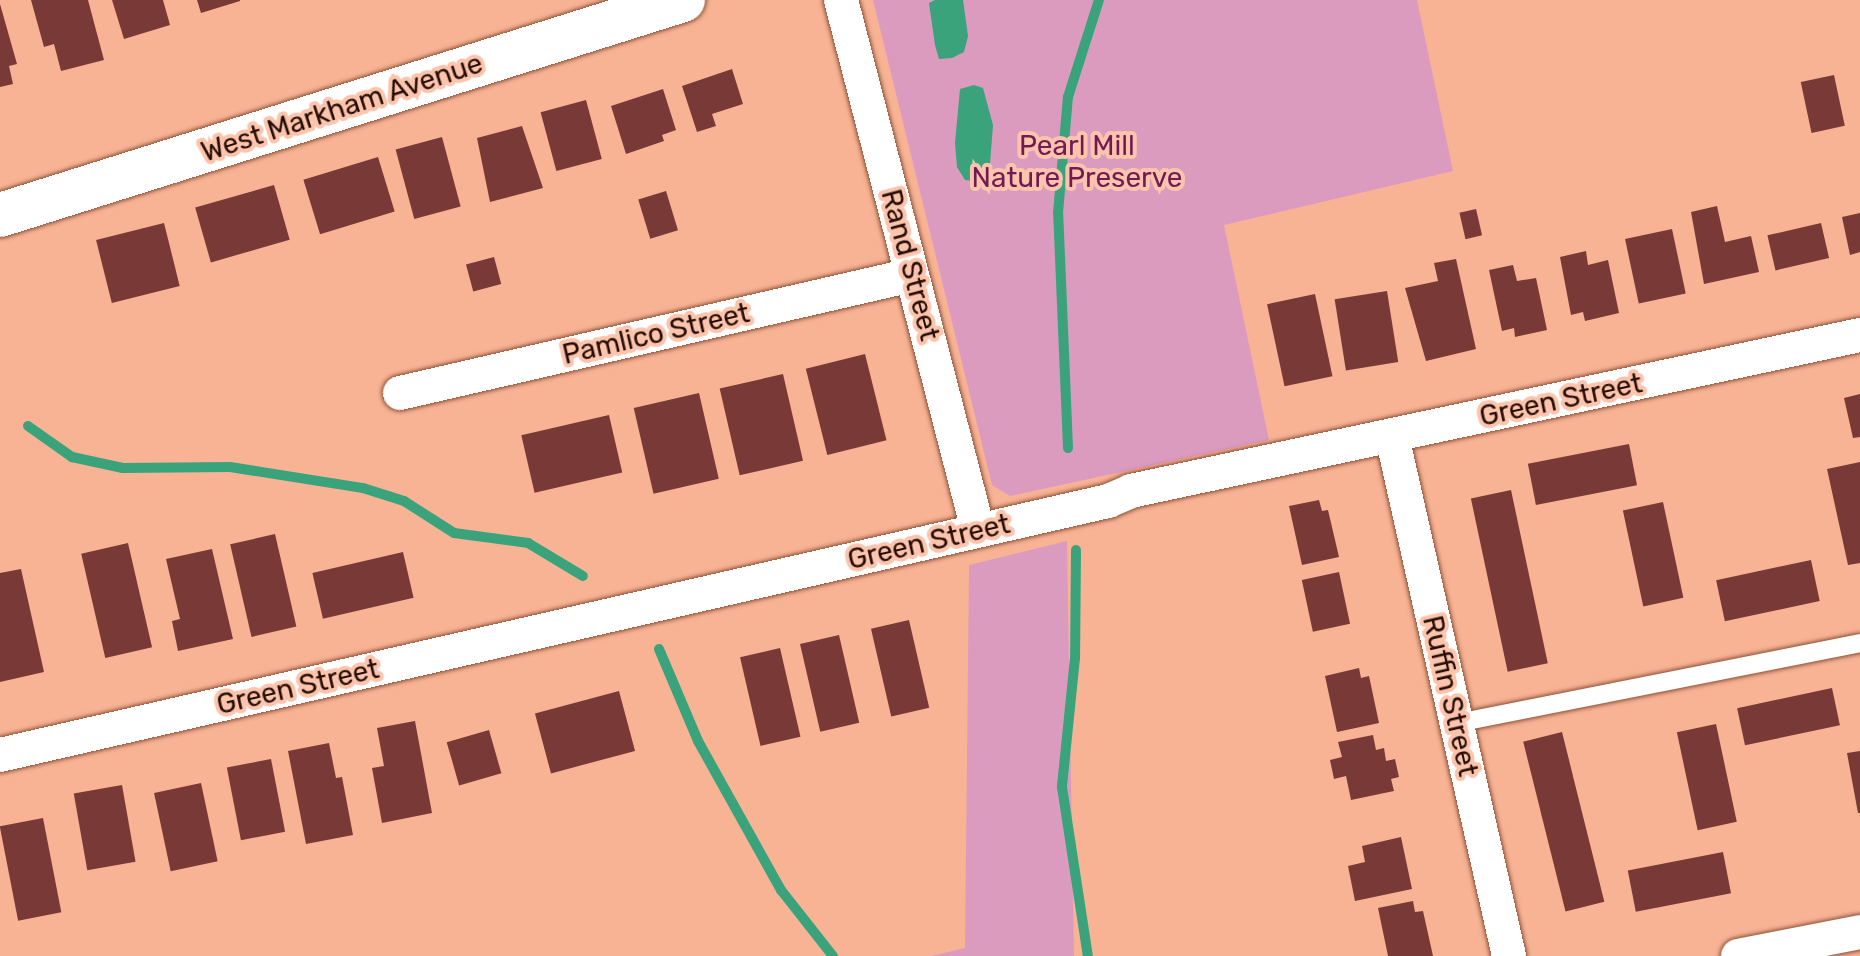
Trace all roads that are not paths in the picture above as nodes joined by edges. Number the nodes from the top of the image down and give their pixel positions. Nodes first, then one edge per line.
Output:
1 (683, 0) edge
2 (841, 0) edge
3 (0, 215) edge
4 (912, 275) junction
5 (1860, 335) edge
6 (400, 393) dead end
7 (1392, 436) junction
8 (978, 530) junction
9 (1860, 643) edge
10 (1457, 723) junction
11 (0, 755) edge
12 (1860, 932) edge
13 (1509, 956) edge
14 (1738, 956) edge

1 - 3 street, West Markham Avenue
2 - 4 street, Rand Street
4 - 6 street, Pamlico Street
4 - 8 street, Rand Street
5 - 7 street, Green Street
7 - 8 street, Green Street
7 - 10 street, Ruffin Street
8 - 11 street, Green Street
9 - 10 lane
10 - 13 street, Ruffin Street
12 - 14 street

